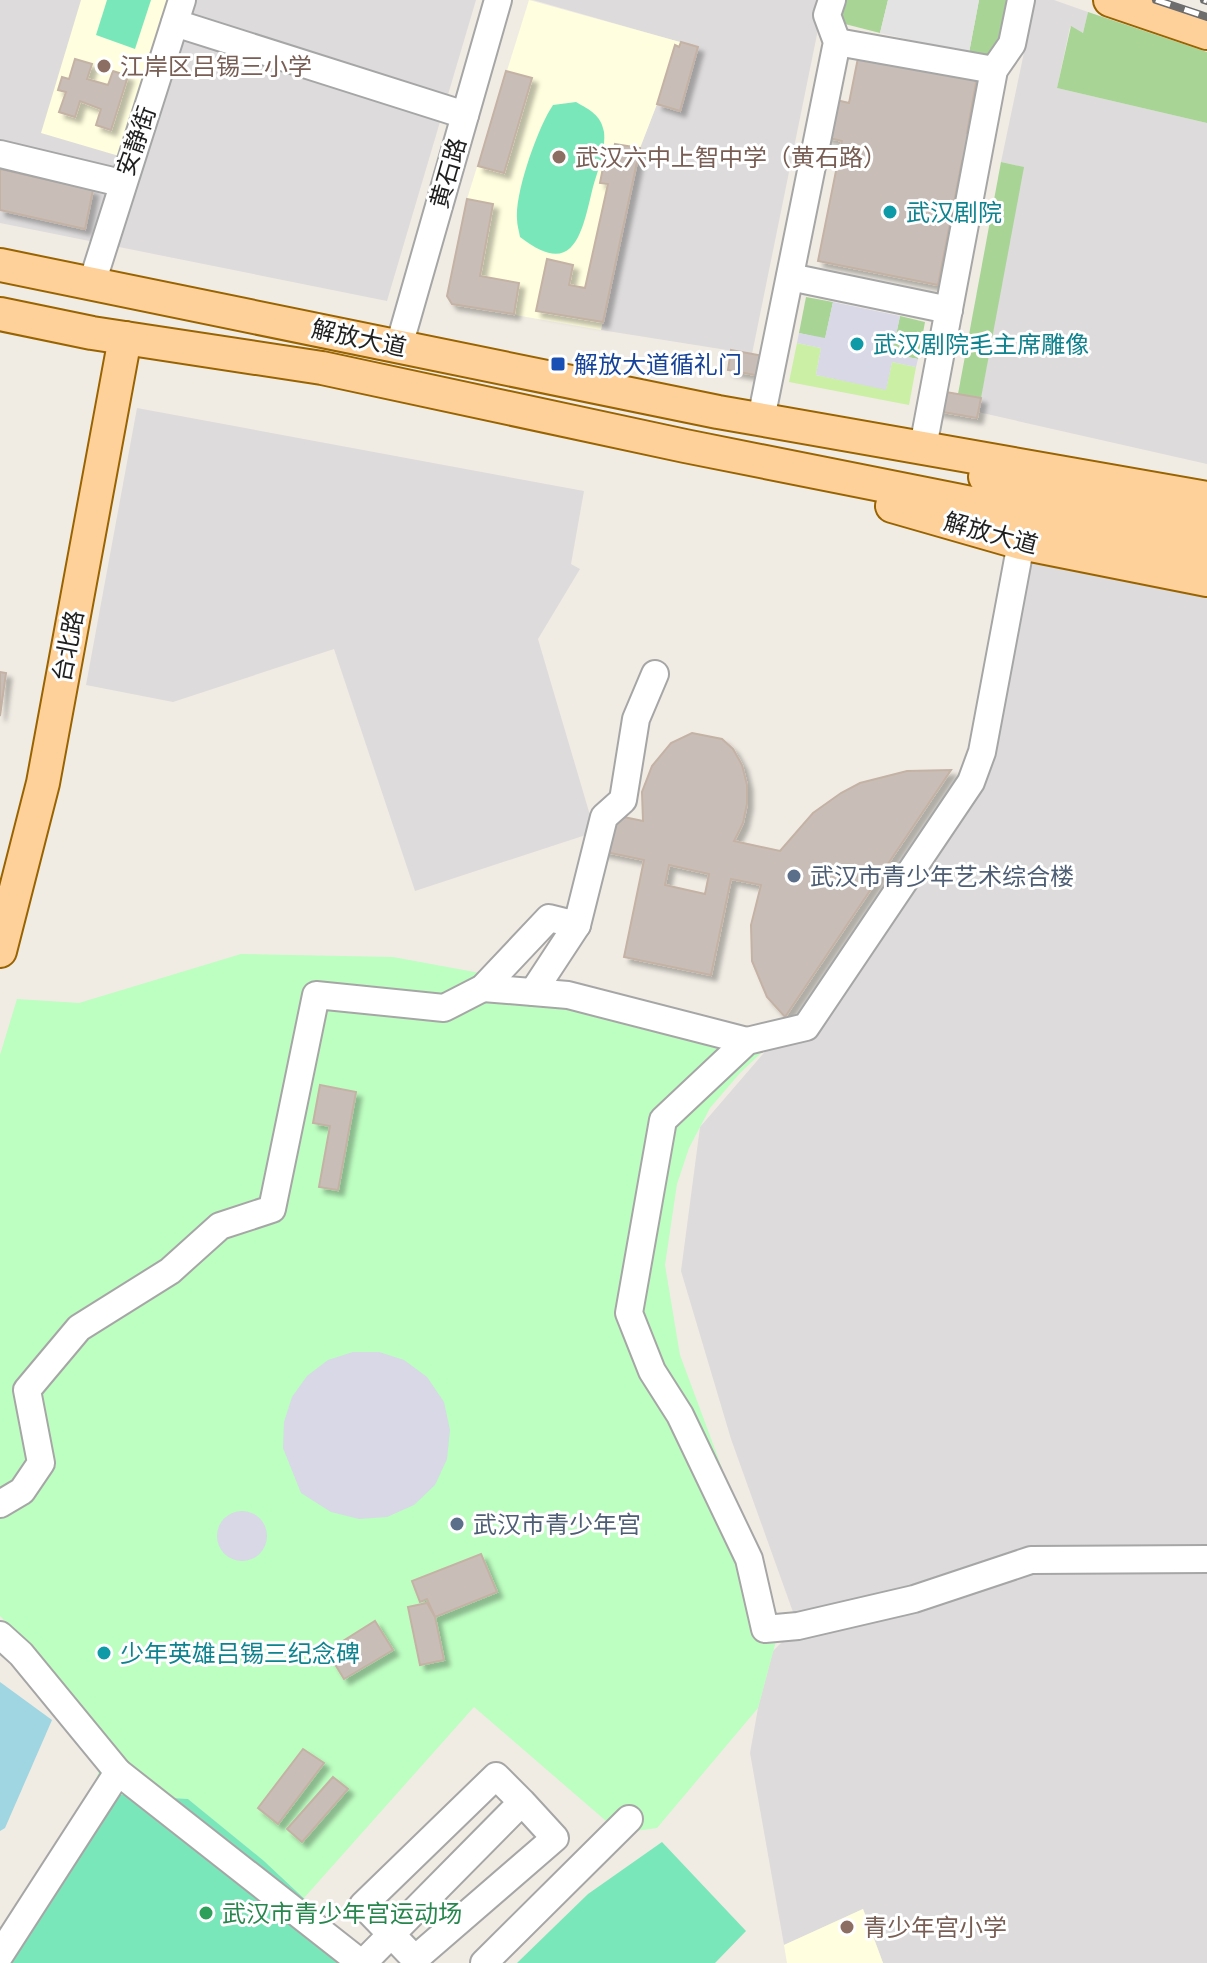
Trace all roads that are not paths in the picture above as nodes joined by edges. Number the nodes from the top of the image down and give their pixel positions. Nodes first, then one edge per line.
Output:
1 (498, 0) edge
2 (832, 0) edge
3 (1021, 0) edge
4 (1127, 3) edge
5 (178, 12) edge
6 (1207, 33) edge
7 (837, 42) junction
8 (994, 70) junction
9 (465, 115) junction
10 (0, 154) edge
11 (121, 183) junction
12 (0, 265) edge
13 (790, 277) junction
14 (92, 283) junction
15 (949, 310) junction
16 (0, 314) edge
17 (125, 338) junction
18 (399, 346) junction
19 (718, 412) junction
20 (761, 419) junction
21 (685, 446) junction
22 (923, 447) junction
23 (1207, 498) edge
24 (1207, 527) edge
25 (1021, 543) junction
26 (1207, 550) edge
27 (1207, 580) edge
28 (655, 674) dead end
29 (577, 925) junction
30 (0, 951) edge
31 (483, 988) junction
32 (533, 992) junction
33 (747, 1041) junction
34 (0, 1504) edge
35 (1207, 1559) edge
36 (0, 1635) edge
37 (118, 1772) junction
38 (522, 1802) junction
39 (629, 1819) dead end
40 (392, 1934) junction
41 (0, 1955) edge
42 (362, 1963) edge
43 (484, 1963) edge

1 - 9 street, 黄石路
2 - 7 street
3 - 8 street
4 - 6 main road
5 - 9 street
5 - 11 street, 安静街
7 - 8 street
7 - 13 street
8 - 15 street
9 - 18 street, 黄石路
10 - 11 street
11 - 14 street, 安静街
12 - 14 main road, 解放大道
13 - 15 street
13 - 20 street
14 - 18 main road, 解放大道
15 - 22 street
16 - 17 main road, 解放大道
17 - 21 main road, 解放大道
17 - 30 main road, 台北路
18 - 19 main road, 解放大道
19 - 20 main road, 解放大道
19 - 24 main road, 解放大道
20 - 22 main road, 解放大道
21 - 25 main road, 解放大道
21 - 26 main road, 解放大道
22 - 23 main road, 解放大道
25 - 27 main road, 解放大道
25 - 33 street
28 - 29 street
29 - 31 street
29 - 32 street
31 - 32 street
31 - 34 street
32 - 33 street
33 - 35 street
36 - 37 street
37 - 41 street
37 - 42 street
38 - 40 street
38 - 40 street
38 - 40 street
39 - 43 street
40 - 42 street

